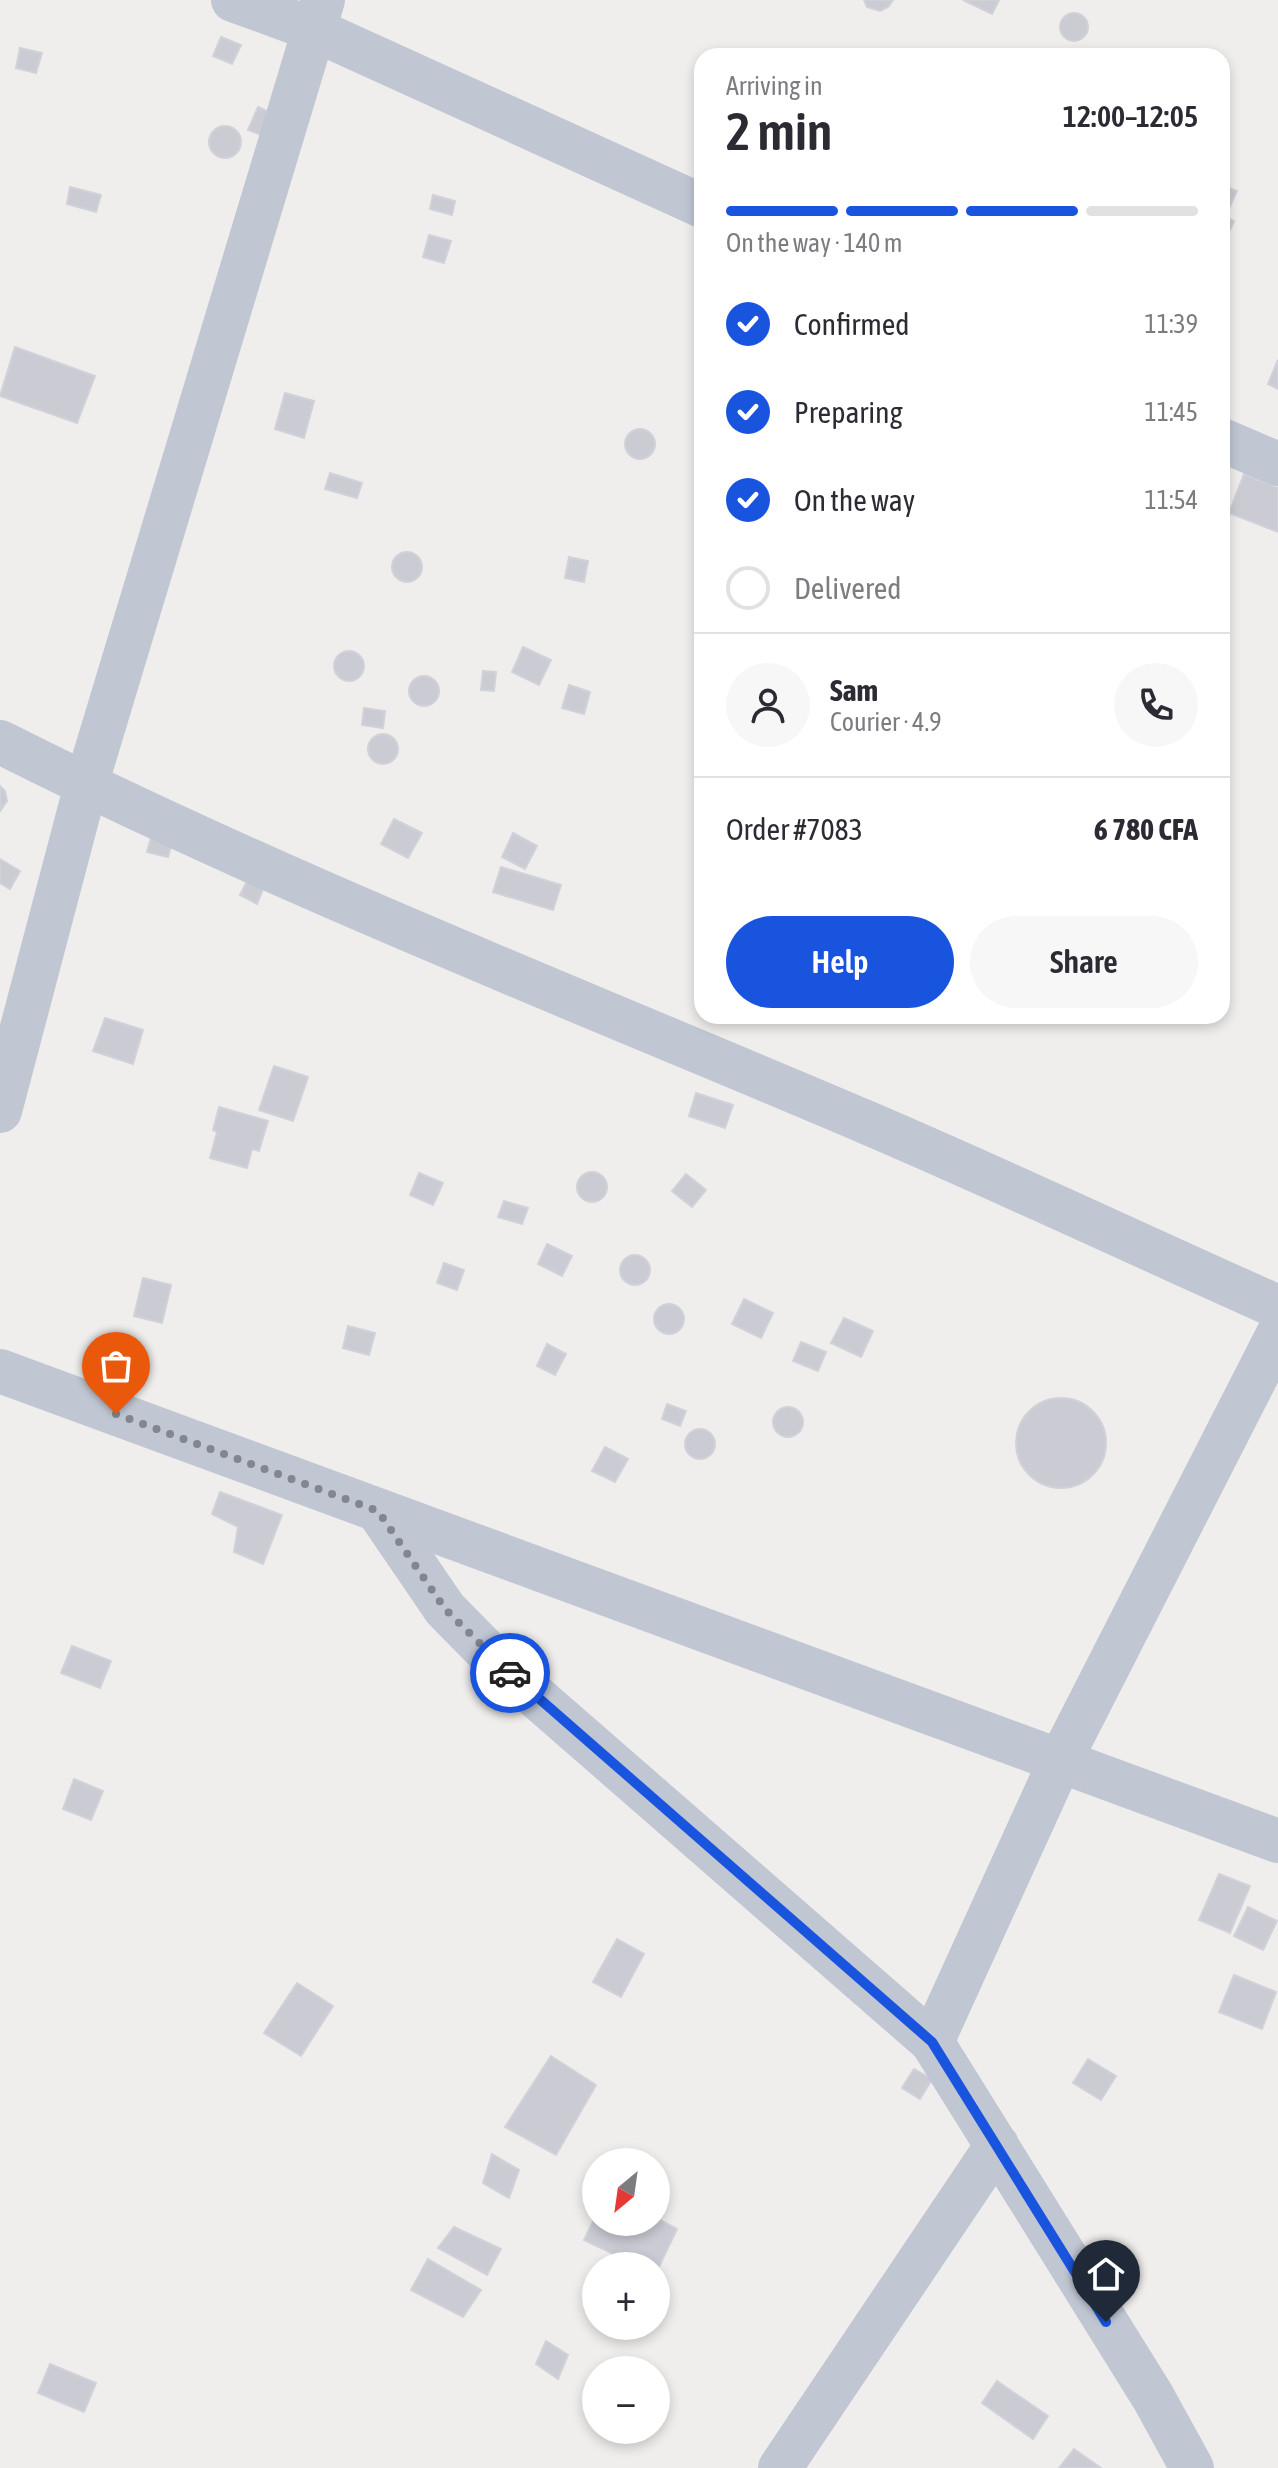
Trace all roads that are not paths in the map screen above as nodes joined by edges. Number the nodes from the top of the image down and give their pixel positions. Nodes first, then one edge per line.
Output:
1 (233, 0) edge
2 (319, 15) edge
3 (694, 202) edge
4 (1230, 443) edge
5 (1278, 464) edge
6 (0, 742) edge
7 (86, 785) junction
8 (0, 1111) edge
9 (1278, 1307) edge
10 (1278, 1334) edge
11 (0, 1371) edge
12 (378, 1511) junction
13 (1061, 1759) junction
14 (1278, 1841) edge
15 (932, 2042) junction
16 (997, 2145) junction
17 (780, 2468) edge
18 (1192, 2468) edge

1 - 2 street
2 - 3 street
2 - 7 street
4 - 5 street
6 - 7 street
7 - 8 street
7 - 9 street
10 - 13 street
11 - 12 street
12 - 13 street
12 - 15 street
13 - 14 street
13 - 15 street
15 - 16 street
16 - 17 street
16 - 18 street

